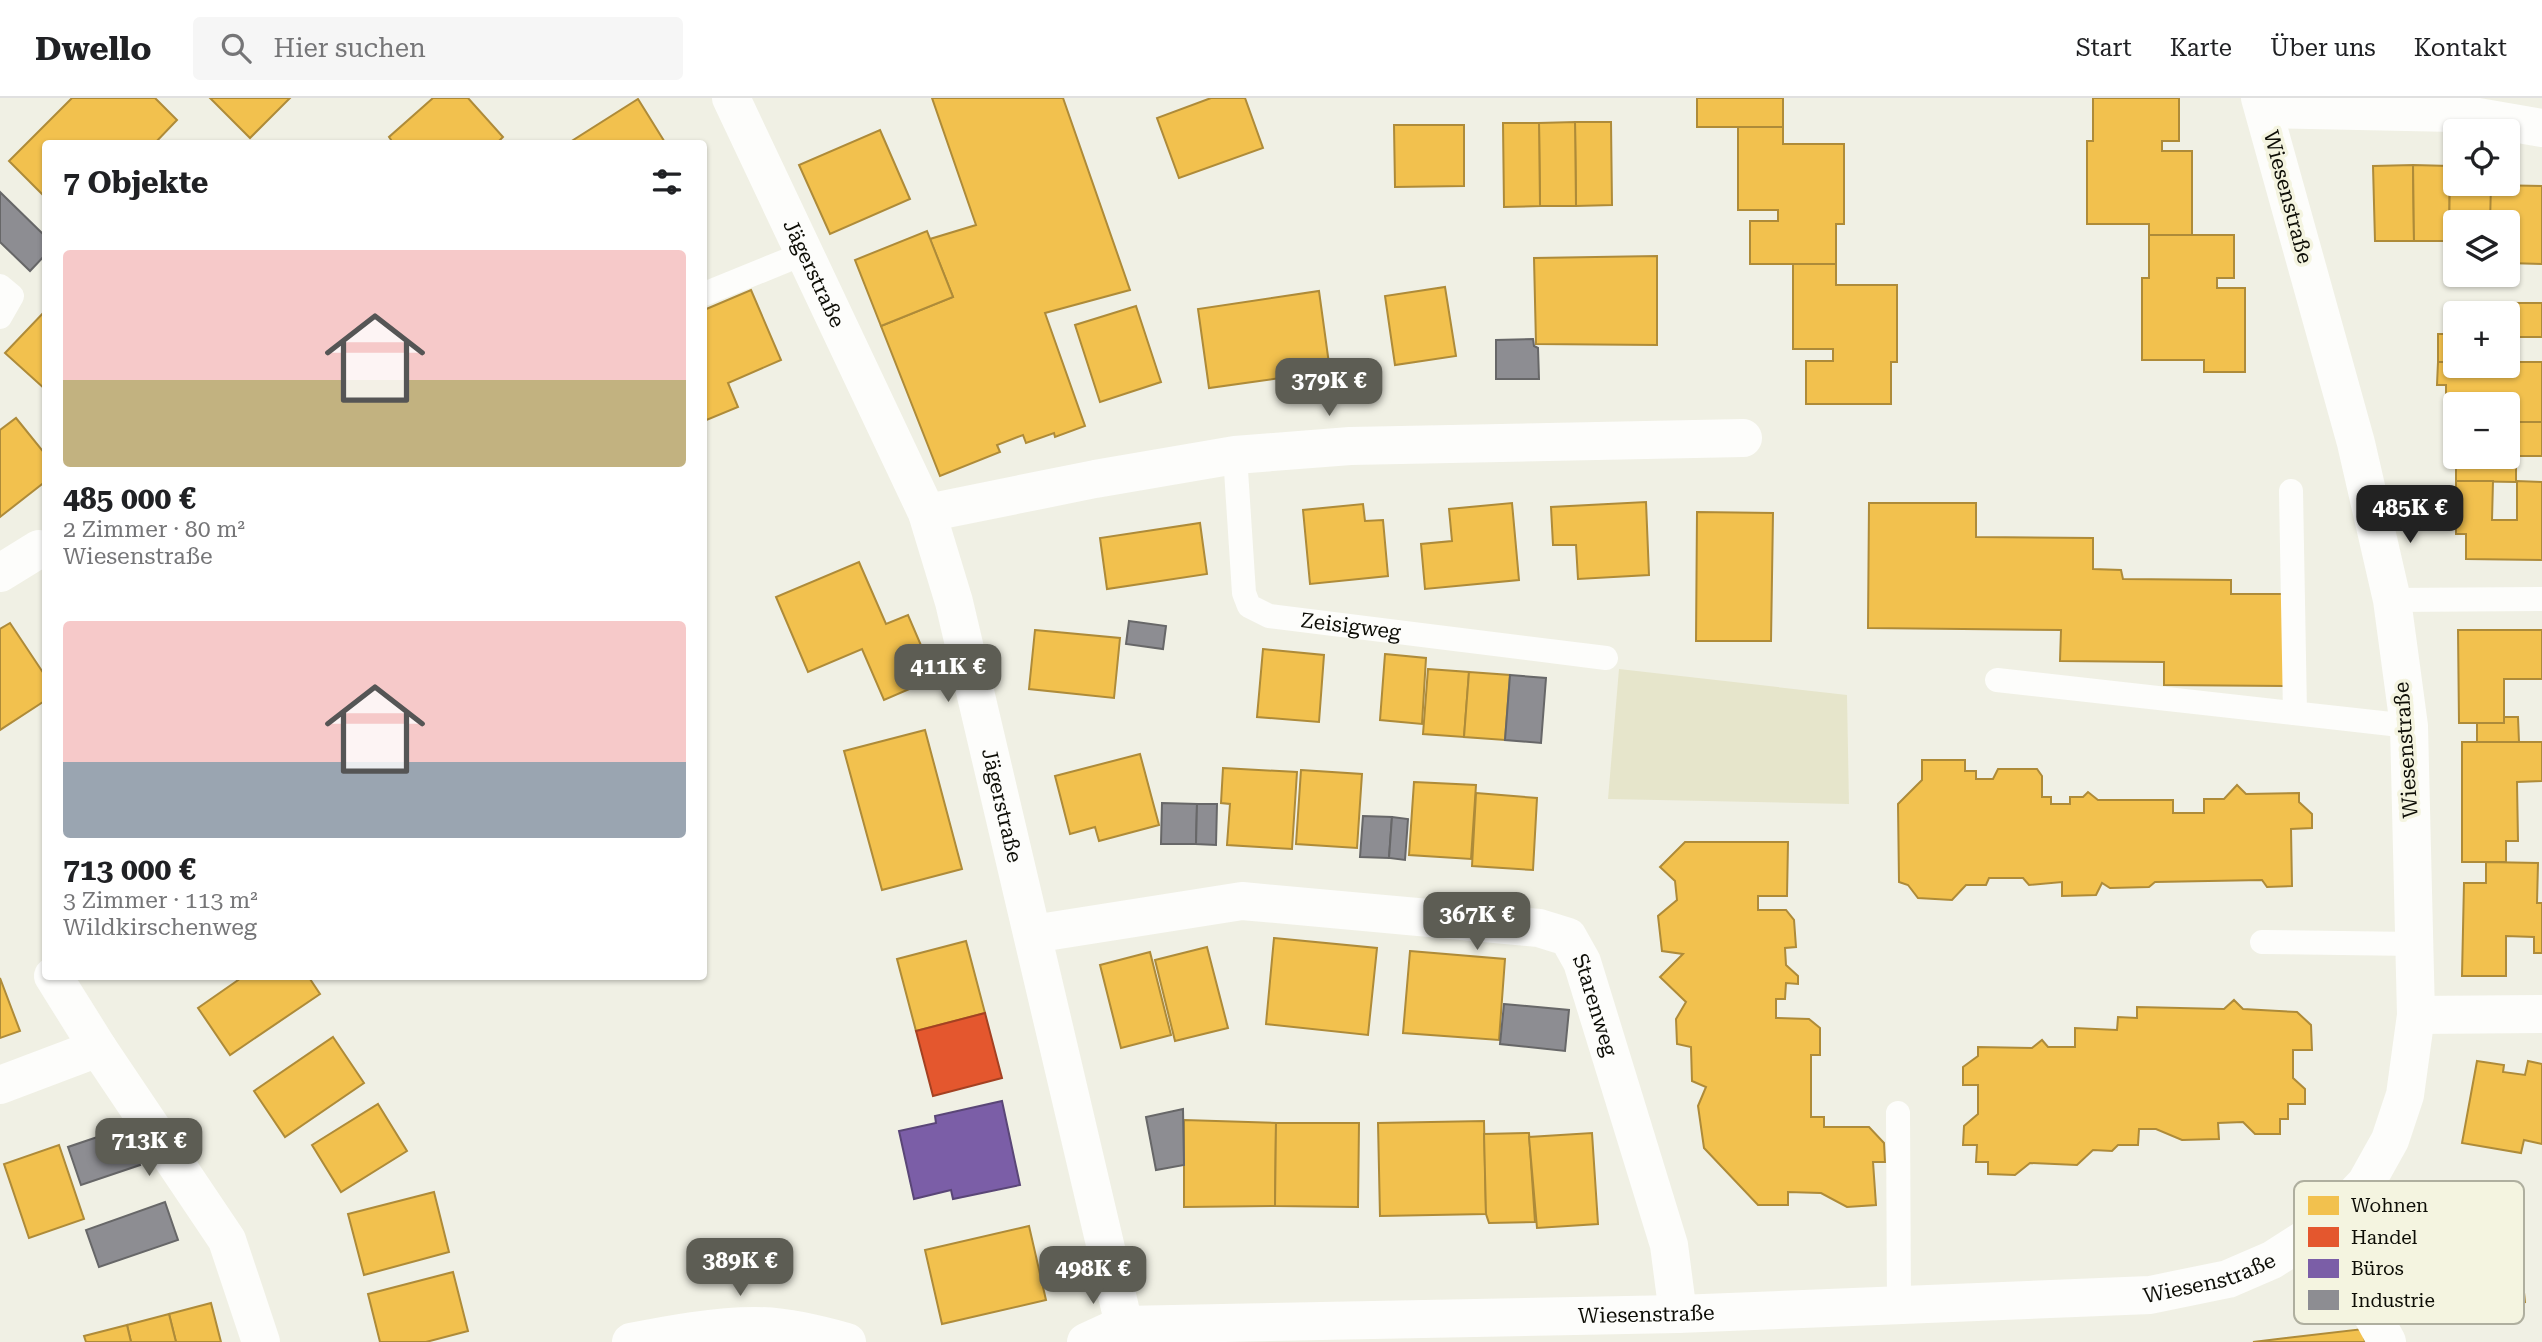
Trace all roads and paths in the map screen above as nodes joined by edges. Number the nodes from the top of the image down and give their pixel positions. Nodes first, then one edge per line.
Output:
1 (731, 98) edge
2 (2262, 104) edge
3 (2542, 128) edge
4 (805, 253) junction
5 (0, 286) edge
6 (707, 293) edge
7 (0, 317) edge
8 (1743, 438) dead end
9 (1235, 455) junction
10 (2291, 491) dead end
11 (927, 513) junction
12 (39, 549) dead end
13 (0, 573) edge
14 (2542, 599) edge
15 (2392, 600) junction
16 (1606, 658) dead end
17 (1997, 680) dead end
18 (2295, 713) junction
19 (2409, 726) junction
20 (1033, 934) junction
21 (2262, 942) dead end
22 (2415, 944) junction
23 (55, 980) edge
24 (2542, 1014) edge
25 (2416, 1015) junction
26 (98, 1048) junction
27 (0, 1085) edge
28 (1898, 1113) dead end
29 (2367, 1181) edge
30 (2294, 1246) edge
31 (1899, 1306) junction
32 (1678, 1314) junction
33 (2377, 1324) edge
34 (1125, 1333) edge
35 (261, 1342) edge
36 (631, 1342) edge
37 (847, 1342) edge
38 (1086, 1342) edge
39 (2387, 1342) edge

1 - 4 street, Jägerstraße
2 - 3 street
2 - 15 street, Wiesenstraße
4 - 6 lane
4 - 11 street, Jägerstraße
5 - 7 lane
8 - 9 street
9 - 11 street
9 - 16 lane, Zeisigweg
10 - 18 lane
11 - 20 street, Jägerstraße
12 - 13 street
14 - 15 lane
15 - 19 street, Wiesenstraße
17 - 18 lane
18 - 19 lane
19 - 22 street, Wiesenstraße
20 - 32 street, Starenweg
20 - 34 street, Jägerstraße
21 - 22 lane
22 - 25 street, Wiesenstraße
23 - 26 street
24 - 25 street
25 - 29 street, Wiesenstraße
26 - 27 street
26 - 35 street
28 - 31 lane
30 - 31 street, Wiesenstraße
31 - 32 street, Wiesenstraße
32 - 34 street, Wiesenstraße
33 - 39 street
34 - 38 street
36 - 37 street

